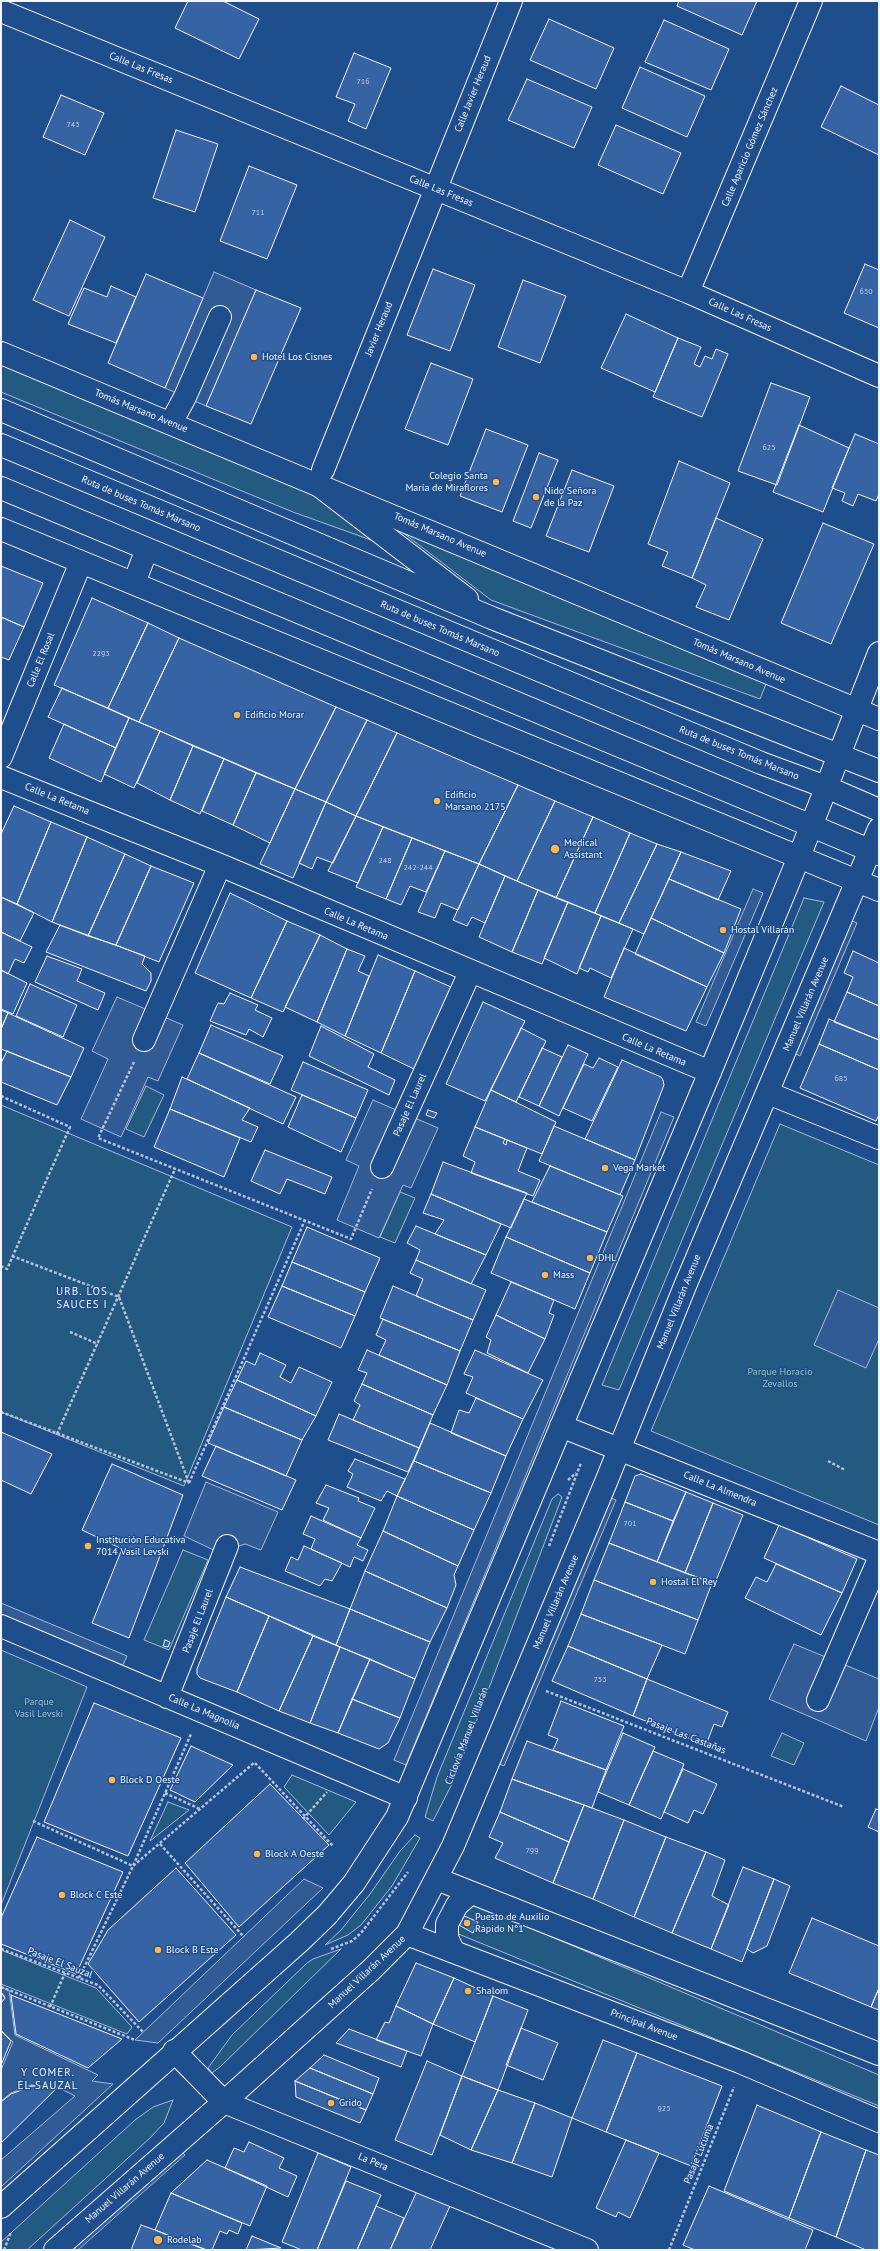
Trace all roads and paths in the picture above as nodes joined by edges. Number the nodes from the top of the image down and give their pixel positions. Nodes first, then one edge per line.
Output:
1 (511, 1) edge
2 (811, 1) edge
3 (1, 11) edge
4 (435, 188) junction
5 (688, 292) junction
6 (220, 317) dead end
7 (1, 353) edge
8 (879, 376) edge
9 (1, 410) edge
10 (171, 423) junction
11 (1, 445) edge
12 (320, 477) junction
13 (1, 488) edge
14 (1, 528) edge
15 (147, 549) junction
16 (81, 562) junction
17 (134, 583) junction
18 (492, 618) junction
19 (879, 653) edge
20 (856, 710) junction
21 (879, 719) edge
22 (839, 755) junction
23 (1, 757) edge
24 (879, 771) edge
25 (1, 777) edge
26 (826, 787) junction
27 (879, 810) edge
28 (811, 825) junction
29 (879, 829) edge
30 (875, 852) edge
31 (799, 857) junction
32 (220, 865) junction
33 (858, 881) junction
34 (879, 890) edge
35 (470, 972) junction
36 (144, 1040) joint
37 (710, 1072) junction
38 (768, 1093) junction
39 (1, 1096) edge
40 (879, 1138) edge
41 (382, 1167) joint
42 (175, 1169) junction
43 (305, 1220) junction
44 (12, 1256) junction
45 (1, 1266) edge
46 (119, 1297) junction
47 (70, 1332) dead end
48 (98, 1344) junction
49 (1, 1412) edge
50 (561, 1426) junction
51 (57, 1434) junction
52 (619, 1449) junction
53 (828, 1461) dead end
54 (844, 1470) dead end
55 (577, 1473) dead end
56 (189, 1483) junction
57 (227, 1546) dead end
58 (546, 1553) dead end
59 (879, 1553) edge
60 (879, 1559) edge
61 (1, 1626) edge
62 (522, 1682) junction
63 (167, 1696) junction
64 (818, 1700) dead end
65 (193, 1728) dead end
66 (258, 1760) dead end
67 (254, 1762) junction
68 (329, 1790) dead end
69 (165, 1793) junction
70 (406, 1798) junction
71 (844, 1807) dead end
72 (200, 1808) junction
73 (304, 1818) junction
74 (33, 1822) dead end
75 (160, 1844) junction
76 (333, 1846) dead end
77 (133, 1866) junction
78 (411, 1868) dead end
79 (437, 1878) junction
80 (471, 1893) junction
81 (407, 1934) junction
82 (244, 1937) dead end
83 (1, 1949) edge
84 (323, 1951) dead end
85 (454, 1952) junction
86 (65, 1973) junction
87 (79, 1978) junction
88 (1, 1987) edge
89 (50, 2007) junction
90 (143, 2032) dead end
91 (135, 2040) dead end
92 (174, 2051) junction
93 (879, 2054) edge
94 (743, 2063) junction
95 (224, 2102) junction
96 (879, 2121) edge
97 (1, 2207) edge
98 (55, 2250) edge
99 (587, 2250) edge
100 (670, 2250) edge

1 - 4 main road, Calle Javier Heraud
2 - 5 main road, Calle Aparicio Gómez Sánchez
3 - 4 main road, Calle Las Fresas
4 - 5 main road, Calle Las Fresas
4 - 12 main road, Javier Heraud
5 - 8 main road, Calle Las Fresas
6 - 10 main road
7 - 10 main road, Tomás Marsano Avenue
9 - 18 main road
10 - 12 main road, Tomás Marsano Avenue
11 - 26 main road, Ruta de buses Tomás Marsano
12 - 18 main road
12 - 20 main road, Tomás Marsano Avenue
13 - 15 main road
14 - 16 main road
15 - 17 main road
15 - 28 main road
16 - 17 main road
16 - 23 main road, Calle El Rosal
17 - 31 main road
18 - 22 main road
19 - 20 main road
20 - 21 main road, Tomás Marsano Avenue
20 - 22 main road
22 - 24 main road
22 - 26 main road
25 - 32 main road, Calle La Retama
26 - 27 main road, Ruta de buses Tomás Marsano
26 - 28 main road
28 - 30 main road
28 - 31 main road
29 - 30 main road, Manuel Villarán Avenue
30 - 33 main road, Manuel Villarán Avenue
31 - 33 main road
31 - 37 main road
32 - 35 main road, Calle La Retama
32 - 36 main road
33 - 34 main road
33 - 38 main road, Manuel Villarán Avenue
35 - 37 main road, Calle La Retama
35 - 41 main road, Pasaje El Laurel
36 - 42 path
37 - 50 main road
38 - 40 main road
38 - 52 main road, Manuel Villarán Avenue
39 - 44 path
41 - 43 path
42 - 43 path
42 - 46 path
43 - 56 path
44 - 45 path
44 - 46 path
46 - 48 path
46 - 56 path
47 - 48 path
48 - 51 path
49 - 51 path
50 - 52 main road, Calle La Almendra
50 - 70 main road
51 - 56 path
52 - 59 main road, Calle La Almendra
52 - 62 main road, Manuel Villarán Avenue
53 - 54 path
55 - 58 path
57 - 63 main road, Pasaje El Laurel
60 - 64 main road
61 - 63 main road, Calle La Magnolia
62 - 71 path, Pasaje Las Castañas
62 - 79 main road, Manuel Villarán Avenue
63 - 70 main road, Calle La Magnolia
65 - 69 path
66 - 67 path
67 - 72 path
67 - 73 path
68 - 73 path
69 - 72 path
69 - 77 path
70 - 92 main road
72 - 75 path
73 - 76 path
74 - 77 path
75 - 77 path
75 - 82 path
77 - 87 path
78 - 84 path
79 - 80 main road
79 - 81 main road, Manuel Villarán Avenue
80 - 85 main road
80 - 93 main road
81 - 85 main road, Principal Avenue
81 - 95 main road, Manuel Villarán Avenue
83 - 86 path, Pasaje El Sauzal
85 - 94 main road, Principal Avenue
86 - 87 path, Pasaje El Sauzal
86 - 89 path
87 - 90 path, Pasaje El Sauzal
88 - 89 path
89 - 91 path
92 - 95 main road, La Pera
92 - 97 main road
94 - 96 main road, Principal Avenue
94 - 100 path, Pasaje Lúcuma
95 - 98 main road, Manuel Villarán Avenue
95 - 99 main road, La Pera

